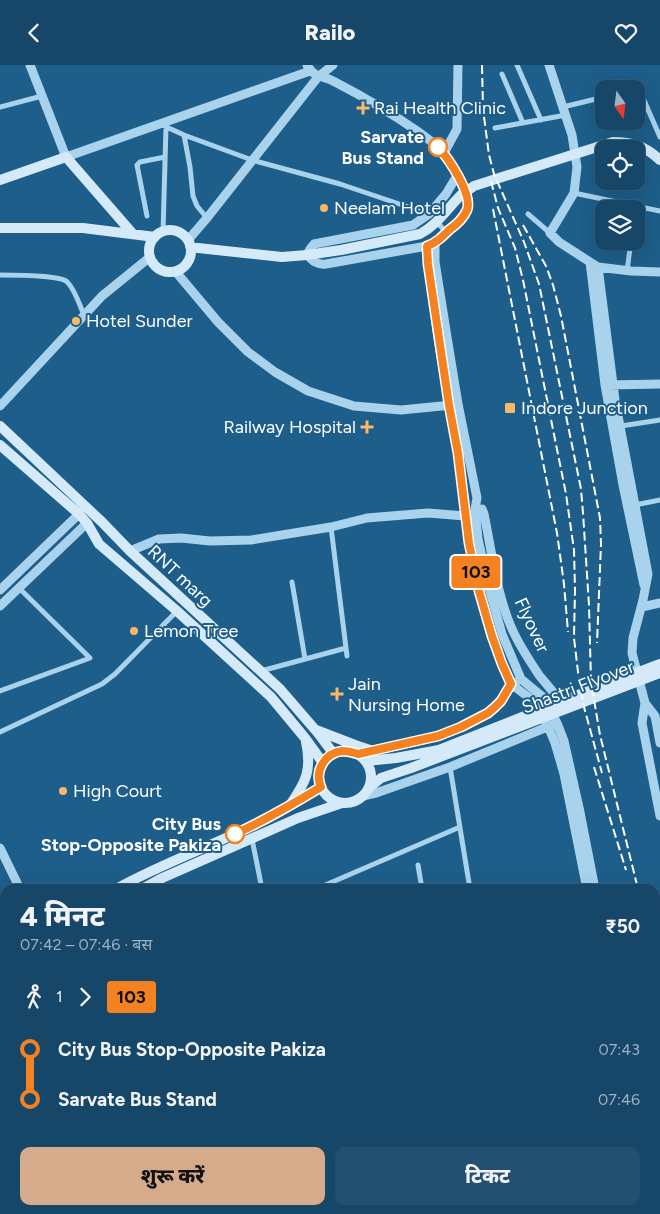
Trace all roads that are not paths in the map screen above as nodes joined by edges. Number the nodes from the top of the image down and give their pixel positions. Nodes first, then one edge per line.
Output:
1 (30, 65) edge
2 (333, 65) edge
3 (458, 65) edge
4 (517, 65) edge
5 (549, 65) edge
6 (312, 71) edge
7 (502, 74) dead end
8 (42, 96) junction
9 (595, 100) edge
10 (645, 102) edge
11 (0, 107) edge
12 (564, 111) junction
13 (541, 120) junction
14 (523, 123) junction
15 (163, 126) junction
16 (495, 128) dead end
17 (184, 135) junction
18 (660, 137) edge
19 (444, 153) junction
20 (66, 157) junction
21 (165, 157) junction
22 (252, 160) junction
23 (660, 160) edge
24 (458, 174) junction
25 (0, 180) edge
26 (574, 193) junction
27 (603, 200) edge
28 (645, 209) edge
29 (660, 211) edge
30 (429, 214) junction
31 (528, 214) dead end
32 (147, 216) dead end
33 (207, 218) junction
34 (0, 228) edge
35 (447, 233) junction
36 (550, 233) junction
37 (133, 234) junction
38 (159, 234) junction
39 (189, 243) junction
40 (431, 245) junction
41 (630, 250) edge
42 (312, 255) junction
43 (150, 257) junction
44 (594, 265) junction
45 (627, 271) junction
46 (660, 271) edge
47 (176, 272) junction
48 (0, 275) edge
49 (84, 315) junction
50 (660, 384) edge
51 (609, 385) junction
52 (454, 405) junction
53 (0, 406) edge
54 (660, 420) edge
55 (0, 426) edge
56 (621, 427) junction
57 (0, 445) edge
58 (660, 500) edge
59 (635, 505) junction
60 (465, 516) junction
61 (482, 516) junction
62 (76, 517) junction
63 (84, 525) junction
64 (331, 527) junction
65 (130, 551) junction
66 (292, 581) dead end
67 (19, 588) junction
68 (645, 588) junction
69 (0, 590) edge
70 (660, 596) edge
71 (660, 603) edge
72 (642, 604) junction
73 (0, 606) edge
74 (177, 611) junction
75 (346, 649) junction
76 (347, 656) dead end
77 (305, 659) junction
78 (660, 664) edge
79 (260, 671) junction
80 (660, 673) edge
81 (521, 679) junction
82 (511, 684) junction
83 (0, 691) edge
84 (560, 702) junction
85 (645, 703) junction
86 (553, 724) junction
87 (315, 729) junction
88 (0, 732) edge
89 (305, 738) junction
90 (660, 743) edge
91 (374, 751) junction
92 (333, 753) junction
93 (362, 757) junction
94 (323, 763) junction
95 (450, 767) junction
96 (567, 771) junction
97 (321, 787) junction
98 (366, 792) junction
99 (342, 803) junction
100 (288, 807) junction
101 (660, 816) edge
102 (460, 827) junction
103 (252, 839) junction
104 (0, 848) edge
105 (418, 865) dead end
106 (18, 884) edge
107 (125, 884) edge
108 (162, 884) edge
109 (261, 884) edge
110 (328, 884) edge
111 (421, 884) edge
112 (469, 884) edge
113 (586, 884) edge
114 (594, 884) edge

1 - 8 street
2 - 6 street
3 - 19 street
4 - 13 street
5 - 12 street
6 - 15 street
6 - 19 street
6 - 22 street
7 - 14 street
8 - 11 street
8 - 20 street
9 - 12 street
10 - 18 street
12 - 13 street
12 - 26 street
13 - 14 street
14 - 16 street
15 - 17 street
15 - 20 street
15 - 21 street
17 - 22 street
17 - 33 street
19 - 24 street
20 - 25 main road
20 - 37 main road
21 - 32 street
21 - 38 street
22 - 30 street
22 - 33 street
23 - 42 main road
24 - 30 street
24 - 35 street
26 - 27 street
26 - 36 street
28 - 29 street
30 - 35 street
30 - 42 street
31 - 36 street
33 - 39 street
34 - 37 main road
35 - 40 street
36 - 44 street
37 - 38 main road
38 - 39 main road
38 - 43 main road
39 - 42 main road
39 - 47 main road
40 - 42 street
40 - 52 street
41 - 45 street
43 - 47 main road
43 - 49 street
44 - 45 street
44 - 51 street
45 - 46 street
47 - 52 street
48 - 49 street
49 - 53 street
50 - 51 street
51 - 56 street
51 - 68 street
52 - 60 street
52 - 61 street, Flyover
54 - 56 street
55 - 65 main road, RNT marg
56 - 59 street
57 - 62 main road, RNT marg
58 - 59 street
59 - 68 street
60 - 61 street
60 - 64 street
60 - 82 street
61 - 81 street
61 - 84 street, Flyover
62 - 63 main road, RNT marg
62 - 69 street
63 - 67 street
63 - 74 main road, RNT marg
64 - 65 street
64 - 75 street
65 - 79 main road, RNT marg
66 - 77 street
67 - 73 street
67 - 83 street
68 - 72 street
70 - 72 street
71 - 72 street
72 - 85 street
74 - 88 street
74 - 89 main road, RNT marg
75 - 76 street
75 - 77 street
77 - 79 street
78 - 84 main road, Shastri Flyover
79 - 87 main road, RNT marg
80 - 98 main road, Shastri Flyover
81 - 82 street
81 - 86 street
82 - 86 street
82 - 91 street
84 - 93 main road, Shastri Flyover
85 - 90 street
85 - 101 street
86 - 95 street
86 - 96 street
87 - 91 main road
87 - 92 main road, RNT marg
89 - 94 main road, RNT marg
89 - 100 main road
91 - 93 street
92 - 93 main road
92 - 94 main road
93 - 98 main road
94 - 97 main road
95 - 98 street
95 - 102 street
96 - 113 street
96 - 114 street
97 - 99 main road
97 - 100 main road
98 - 99 main road
99 - 103 main road
100 - 107 main road
102 - 110 street
102 - 112 street
103 - 108 main road
103 - 109 street
104 - 106 street
105 - 111 street

